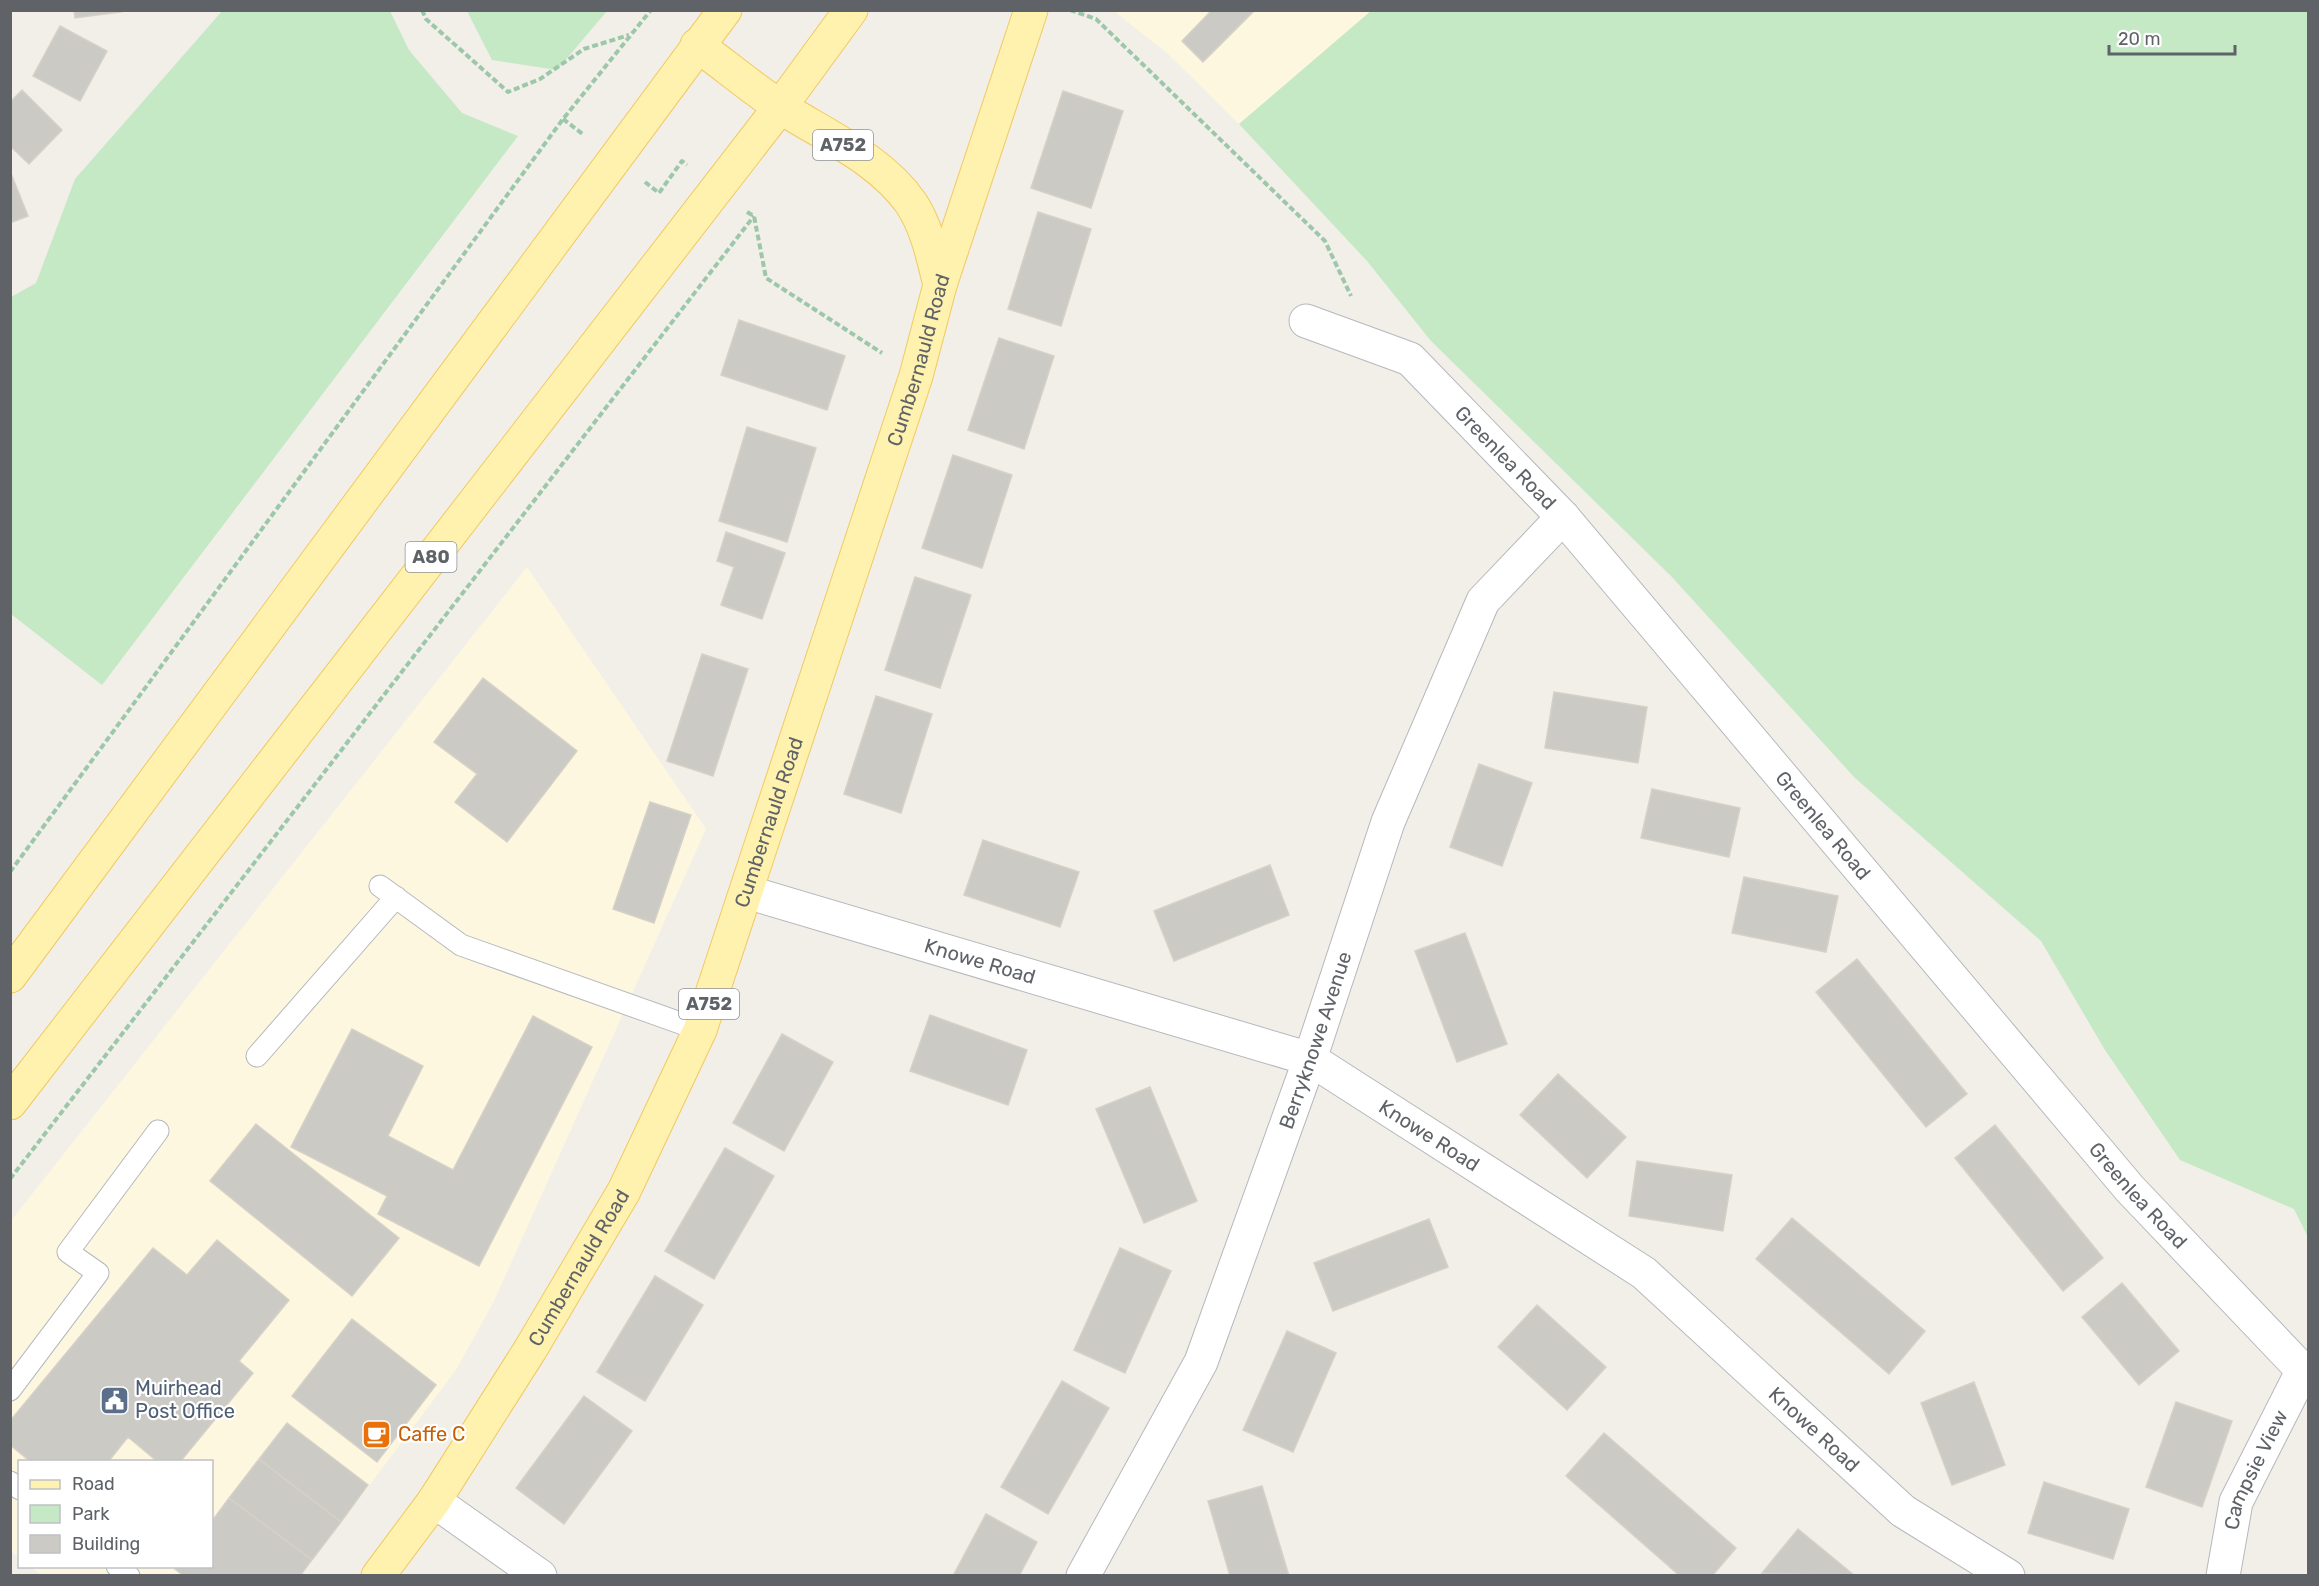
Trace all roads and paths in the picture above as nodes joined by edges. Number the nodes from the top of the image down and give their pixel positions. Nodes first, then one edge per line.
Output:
1 (422, 10) edge
2 (651, 10) edge
3 (725, 10) edge
4 (851, 10) edge
5 (1031, 10) edge
6 (1072, 11) edge
7 (632, 34) junction
8 (697, 45) junction
9 (780, 107) junction
10 (564, 119) junction
11 (615, 160) junction
12 (715, 189) junction
13 (754, 216) junction
14 (940, 285) junction
15 (1306, 321) dead end
16 (1375, 346) junction
17 (916, 376) junction
18 (1563, 517) junction
19 (10, 872) edge
20 (747, 892) junction
21 (10, 976) edge
22 (700, 1030) junction
23 (257, 1056) dead end
24 (1310, 1059) junction
25 (10, 1103) edge
26 (158, 1131) dead end
27 (10, 1179) edge
28 (2306, 1373) edge
29 (10, 1390) edge
30 (434, 1501) junction
31 (1089, 1573) edge
32 (378, 1575) edge
33 (540, 1575) edge
34 (2008, 1575) edge
35 (2223, 1575) edge

1 - 7 path
2 - 7 path
3 - 8 main road
4 - 9 main road, A80
5 - 14 main road, Cumbernauld Road / A752
6 - 16 path
7 - 10 path
8 - 9 main road, A752
8 - 11 main road
9 - 12 main road, A80
9 - 14 main road, A752
10 - 11 path
10 - 19 path
11 - 12 path
11 - 21 main road
12 - 13 path
12 - 25 main road, A80
13 - 17 path
13 - 27 path
14 - 17 main road, Cumbernauld Road / A752
15 - 16 street, Greenlea Road
16 - 18 street, Greenlea Road
17 - 20 main road, Cumbernauld Road / A752
18 - 24 street, Berryknowe Avenue
18 - 28 street, Greenlea Road
20 - 22 main road, Cumbernauld Road / A752
20 - 24 street, Knowe Road
22 - 23 lane
22 - 30 main road, Cumbernauld Road / A752
24 - 31 street, Berryknowe Avenue
24 - 34 street, Knowe Road
26 - 29 lane
28 - 35 street, Campsie View
30 - 32 main road, Cumbernauld Road / A752
30 - 33 street

